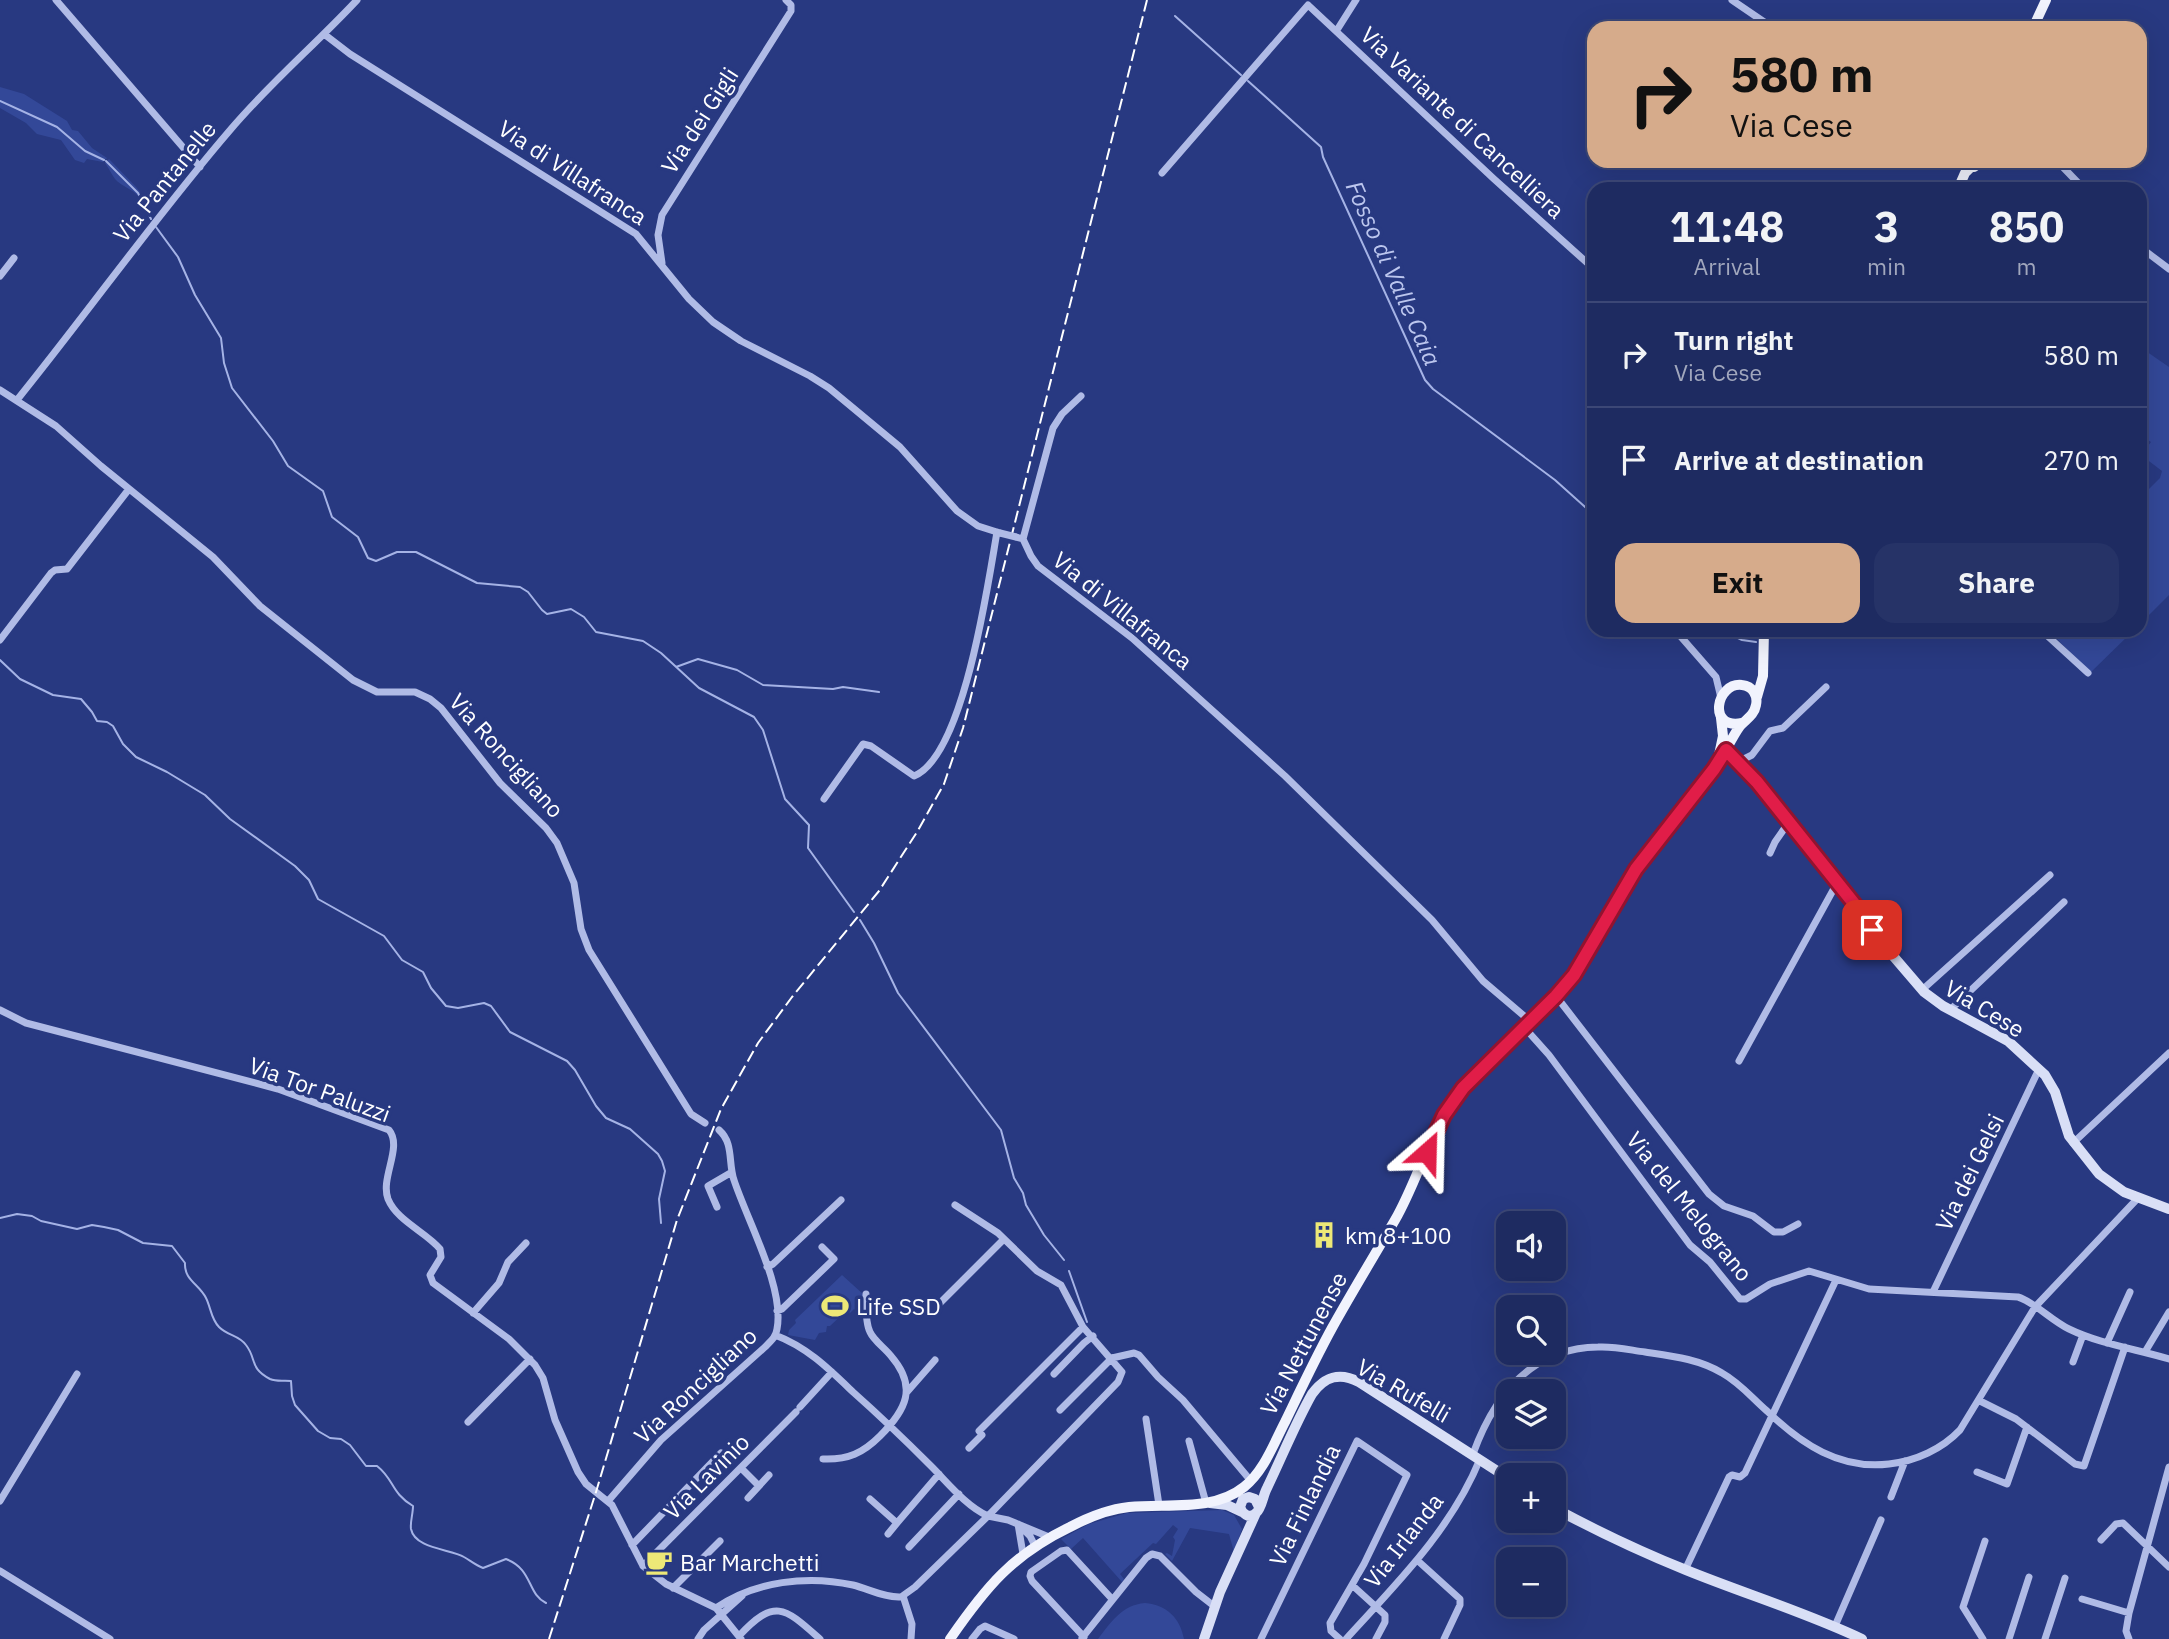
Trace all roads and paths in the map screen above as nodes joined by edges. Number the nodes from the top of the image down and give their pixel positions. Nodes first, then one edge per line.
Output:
1 (56, 0) edge
2 (358, 0) edge
3 (786, 0) edge
4 (1356, 0) edge
5 (1732, 0) edge
6 (2048, 0) edge
7 (1763, 21) edge
8 (2038, 21) edge
9 (1337, 30) junction
10 (324, 34) junction
11 (200, 167) junction
12 (2064, 168) edge
13 (1162, 173) dead end
14 (2077, 182) edge
15 (2147, 252) edge
16 (14, 258) dead end
17 (1587, 263) edge
18 (663, 267) junction
19 (2169, 269) edge
20 (0, 276) edge
21 (0, 390) edge
22 (1081, 396) dead end
23 (17, 400) junction
24 (129, 489) junction
25 (999, 533) junction
26 (1019, 538) junction
27 (1681, 637) edge
28 (1764, 637) edge
29 (2049, 637) edge
30 (0, 640) edge
31 (1764, 668) junction
32 (2088, 673) dead end
33 (1716, 677) junction
34 (1737, 685) junction
35 (1826, 687) dead end
36 (1756, 697) junction
37 (1721, 699) junction
38 (1721, 718) junction
39 (1742, 723) junction
40 (1726, 750) junction
41 (1738, 762) junction
42 (1717, 765) junction
43 (824, 799) dead end
44 (1789, 822) junction
45 (1770, 853) dead end
46 (2050, 875) dead end
47 (1837, 883) junction
48 (2064, 902) dead end
49 (1922, 990) junction
50 (1556, 996) junction
51 (0, 1010) edge
52 (1950, 1010) junction
53 (1527, 1024) junction
54 (2169, 1053) edge
55 (1739, 1061) dead end
56 (2039, 1069) junction
57 (705, 1123) dead end
58 (719, 1130) dead end
59 (2073, 1143) junction
60 (732, 1172) junction
61 (2138, 1198) junction
62 (841, 1200) dead end
63 (956, 1205) dead end
64 (716, 1207) dead end
65 (2169, 1209) edge
66 (1798, 1224) dead end
67 (1003, 1239) junction
68 (526, 1243) dead end
69 (822, 1247) dead end
70 (768, 1267) junction
71 (1836, 1280) junction
72 (1933, 1292) junction
73 (2130, 1292) dead end
74 (866, 1294) dead end
75 (940, 1303) dead end
76 (2035, 1307) junction
77 (777, 1311) junction
78 (2169, 1312) edge
79 (473, 1313) junction
80 (1083, 1327) junction
81 (775, 1335) junction
82 (2083, 1335) junction
83 (1093, 1336) junction
84 (2108, 1343) junction
85 (2125, 1347) junction
86 (2146, 1352) junction
87 (1112, 1358) junction
88 (530, 1359) junction
89 (2169, 1359) edge
90 (935, 1360) dead end
91 (2073, 1362) dead end
92 (832, 1372) junction
93 (77, 1374) dead end
94 (1054, 1374) dead end
95 (907, 1392) junction
96 (1980, 1401) junction
97 (1060, 1410) dead end
98 (1772, 1416) junction
99 (1146, 1419) dead end
100 (468, 1422) dead end
101 (891, 1425) junction
102 (2027, 1427) junction
103 (1189, 1440) dead end
104 (969, 1448) dead end
105 (721, 1453) dead end
106 (1476, 1456) junction
107 (822, 1459) dead end
108 (1905, 1461) junction
109 (2169, 1467) edge
110 (741, 1468) junction
111 (1496, 1470) edge
112 (1977, 1472) dead end
113 (939, 1474) junction
114 (769, 1475) dead end
115 (1251, 1481) junction
116 (759, 1486) junction
117 (959, 1494) junction
118 (1891, 1497) dead end
119 (748, 1499) dead end
120 (870, 1499) dead end
121 (1003, 1499) junction
122 (609, 1500) junction
123 (1249, 1500) junction
124 (0, 1501) edge
125 (1206, 1503) junction
126 (1159, 1505) junction
127 (1241, 1511) junction
128 (1566, 1514) edge
129 (988, 1516) junction
130 (1003, 1518) junction
131 (1881, 1520) dead end
132 (897, 1523) junction
133 (1018, 1524) junction
134 (888, 1534) dead end
135 (1049, 1537) junction
136 (2101, 1540) dead end
137 (720, 1541) dead end
138 (1985, 1541) dead end
139 (1244, 1542) junction
140 (632, 1545) junction
141 (2146, 1546) junction
142 (909, 1547) dead end
143 (1030, 1550) junction
144 (1417, 1560) junction
145 (643, 1566) junction
146 (2169, 1567) edge
147 (1685, 1570) junction
148 (0, 1571) edge
149 (2029, 1577) dead end
150 (2065, 1578) dead end
151 (1352, 1586) junction
152 (673, 1588) junction
153 (903, 1596) junction
154 (1112, 1599) junction
155 (2082, 1599) dead end
156 (1214, 1606) junction
157 (1375, 1607) junction
158 (719, 1611) junction
159 (2129, 1613) junction
160 (1835, 1626) junction
161 (740, 1637) edge
162 (1083, 1638) edge
163 (110, 1639) edge
164 (698, 1639) edge
165 (820, 1639) edge
166 (911, 1639) edge
167 (950, 1639) edge
168 (972, 1639) edge
169 (1014, 1639) edge
170 (1204, 1639) edge
171 (1261, 1639) edge
172 (1340, 1639) edge
173 (1346, 1639) edge
174 (1377, 1639) edge
175 (1444, 1639) edge
176 (1862, 1639) edge
177 (1983, 1639) edge
178 (2009, 1639) edge
179 (2045, 1639) edge
180 (2129, 1639) edge

1 - 11 street
2 - 10 street, Via Pantanelle
3 - 18 street, Via dei Gigli
4 - 9 street, Via Variante di Cancelliera
5 - 7 street
6 - 8 main road
9 - 13 street, Via Variante di Cancelliera
9 - 17 street, Via Variante di Cancelliera
10 - 11 street, Via Pantanelle
10 - 18 street, Via di Villafranca
11 - 23 street, Via Pantanelle
12 - 14 street
15 - 19 street
16 - 20 street
18 - 25 street, Via di Villafranca
21 - 23 street, Via Roncigliano
22 - 26 street
23 - 24 street, Via Roncigliano
24 - 30 street
24 - 57 street, Via Roncigliano
25 - 26 street, Via di Villafranca, bridge
25 - 43 street
26 - 53 street, Via di Villafranca
27 - 33 street
28 - 31 main road, Via Nettunense
29 - 32 street
31 - 34 main road
31 - 36 main road, Via Nettunense
33 - 34 street
33 - 37 street
34 - 36 main road
34 - 37 main road
35 - 41 street
36 - 39 main road, Via Nettunense
37 - 38 main road, Via Nettunense
38 - 39 main road
38 - 42 main road, Via Nettunense
39 - 40 main road, Via Nettunense
40 - 41 street, Via Cese
40 - 42 main road, Via Nettunense
41 - 44 street, Via Cese
42 - 50 main road, Via Nettunense
44 - 45 street
44 - 47 street, Via Cese
46 - 49 street
47 - 49 street, Via Cese
47 - 55 street
48 - 52 street
49 - 52 street, Via Cese
50 - 53 main road, Via Nettunense
50 - 66 street
51 - 79 street, Via Tor Paluzzi
52 - 56 street, Via Cese
53 - 71 street, Via del Melograno
53 - 115 main road, Via Nettunense
54 - 59 street
56 - 59 street, Via Cese
56 - 72 street, Via dei Gelsi
58 - 60 street, Via Roncigliano
59 - 61 street, Via Cese
60 - 64 street
60 - 70 street, Via Roncigliano
61 - 65 street, Via Cese
61 - 76 street, Via Irlanda
62 - 70 street
63 - 67 street
67 - 75 street
67 - 80 street
68 - 79 street
69 - 77 street
70 - 77 street, Via Roncigliano
71 - 72 street, Via del Melograno
71 - 98 street
72 - 76 street, Via del Melograno
73 - 84 street
74 - 95 street
76 - 82 street, Via del Melograno
76 - 96 street, Via Irlanda
77 - 81 street, Via Roncigliano
78 - 86 street
79 - 88 street, Via Tor Paluzzi
80 - 83 street
80 - 104 street
81 - 92 street
81 - 122 street, Via Roncigliano
82 - 84 street, Via del Melograno
82 - 91 street
83 - 87 street
83 - 94 street
84 - 85 street, Via del Melograno
85 - 86 street, Via del Melograno
85 - 102 street
86 - 89 street, Via del Melograno
87 - 97 street
87 - 115 street
87 - 121 street
88 - 100 street
88 - 122 street, Via Tor Paluzzi
90 - 95 street
92 - 101 street
92 - 110 street, Via Lavinio
93 - 124 street
95 - 101 street
96 - 102 street
96 - 108 street, Via Irlanda
98 - 106 street, Via Irlanda
98 - 108 street, Via Irlanda
98 - 147 street
99 - 126 street
101 - 107 street
101 - 113 street
102 - 112 street
103 - 125 street
105 - 140 street
106 - 111 street, Via Rufelli
106 - 123 street, Via Rufelli
106 - 144 street, Via Irlanda
108 - 118 street
109 - 141 street
110 - 116 street
110 - 145 street, Via Lavinio
113 - 117 street
113 - 132 street
114 - 116 street
115 - 123 main road, Via Nettunense
116 - 119 street
117 - 129 street
117 - 142 street
120 - 132 street
121 - 129 street
121 - 130 street
122 - 140 street, Via Tor Paluzzi
123 - 125 main road, Via Nettunense
123 - 127 street
123 - 127 street
123 - 139 street
125 - 126 main road, Via Nettunense
125 - 127 street
126 - 135 main road, Via Nettunense
127 - 139 street
128 - 147 street
129 - 130 street
129 - 153 street
130 - 133 street
131 - 160 street
132 - 134 street
133 - 135 street
133 - 143 street
133 - 143 street
135 - 143 main road, Via Nettunense
136 - 141 street
137 - 152 street
138 - 177 street
139 - 156 street
140 - 145 street, Via Tor Paluzzi
141 - 146 street
141 - 159 street
143 - 167 main road, Via Nettunense
144 - 157 street, Via Irlanda
144 - 175 street
145 - 152 street, Via Tor Paluzzi
147 - 160 street
148 - 163 street
149 - 178 street
150 - 179 street
151 - 157 street
151 - 171 street, Via Finlandia
151 - 172 street, Via Finlandia
152 - 158 street, Via Tor Paluzzi
153 - 158 street
153 - 166 street
154 - 156 street
154 - 162 street
154 - 162 street
155 - 159 street
156 - 170 street
157 - 173 street, Via Irlanda
157 - 174 street
158 - 161 street, Via Tor Paluzzi
158 - 164 street
159 - 180 street
160 - 176 street
161 - 165 street
168 - 169 street

